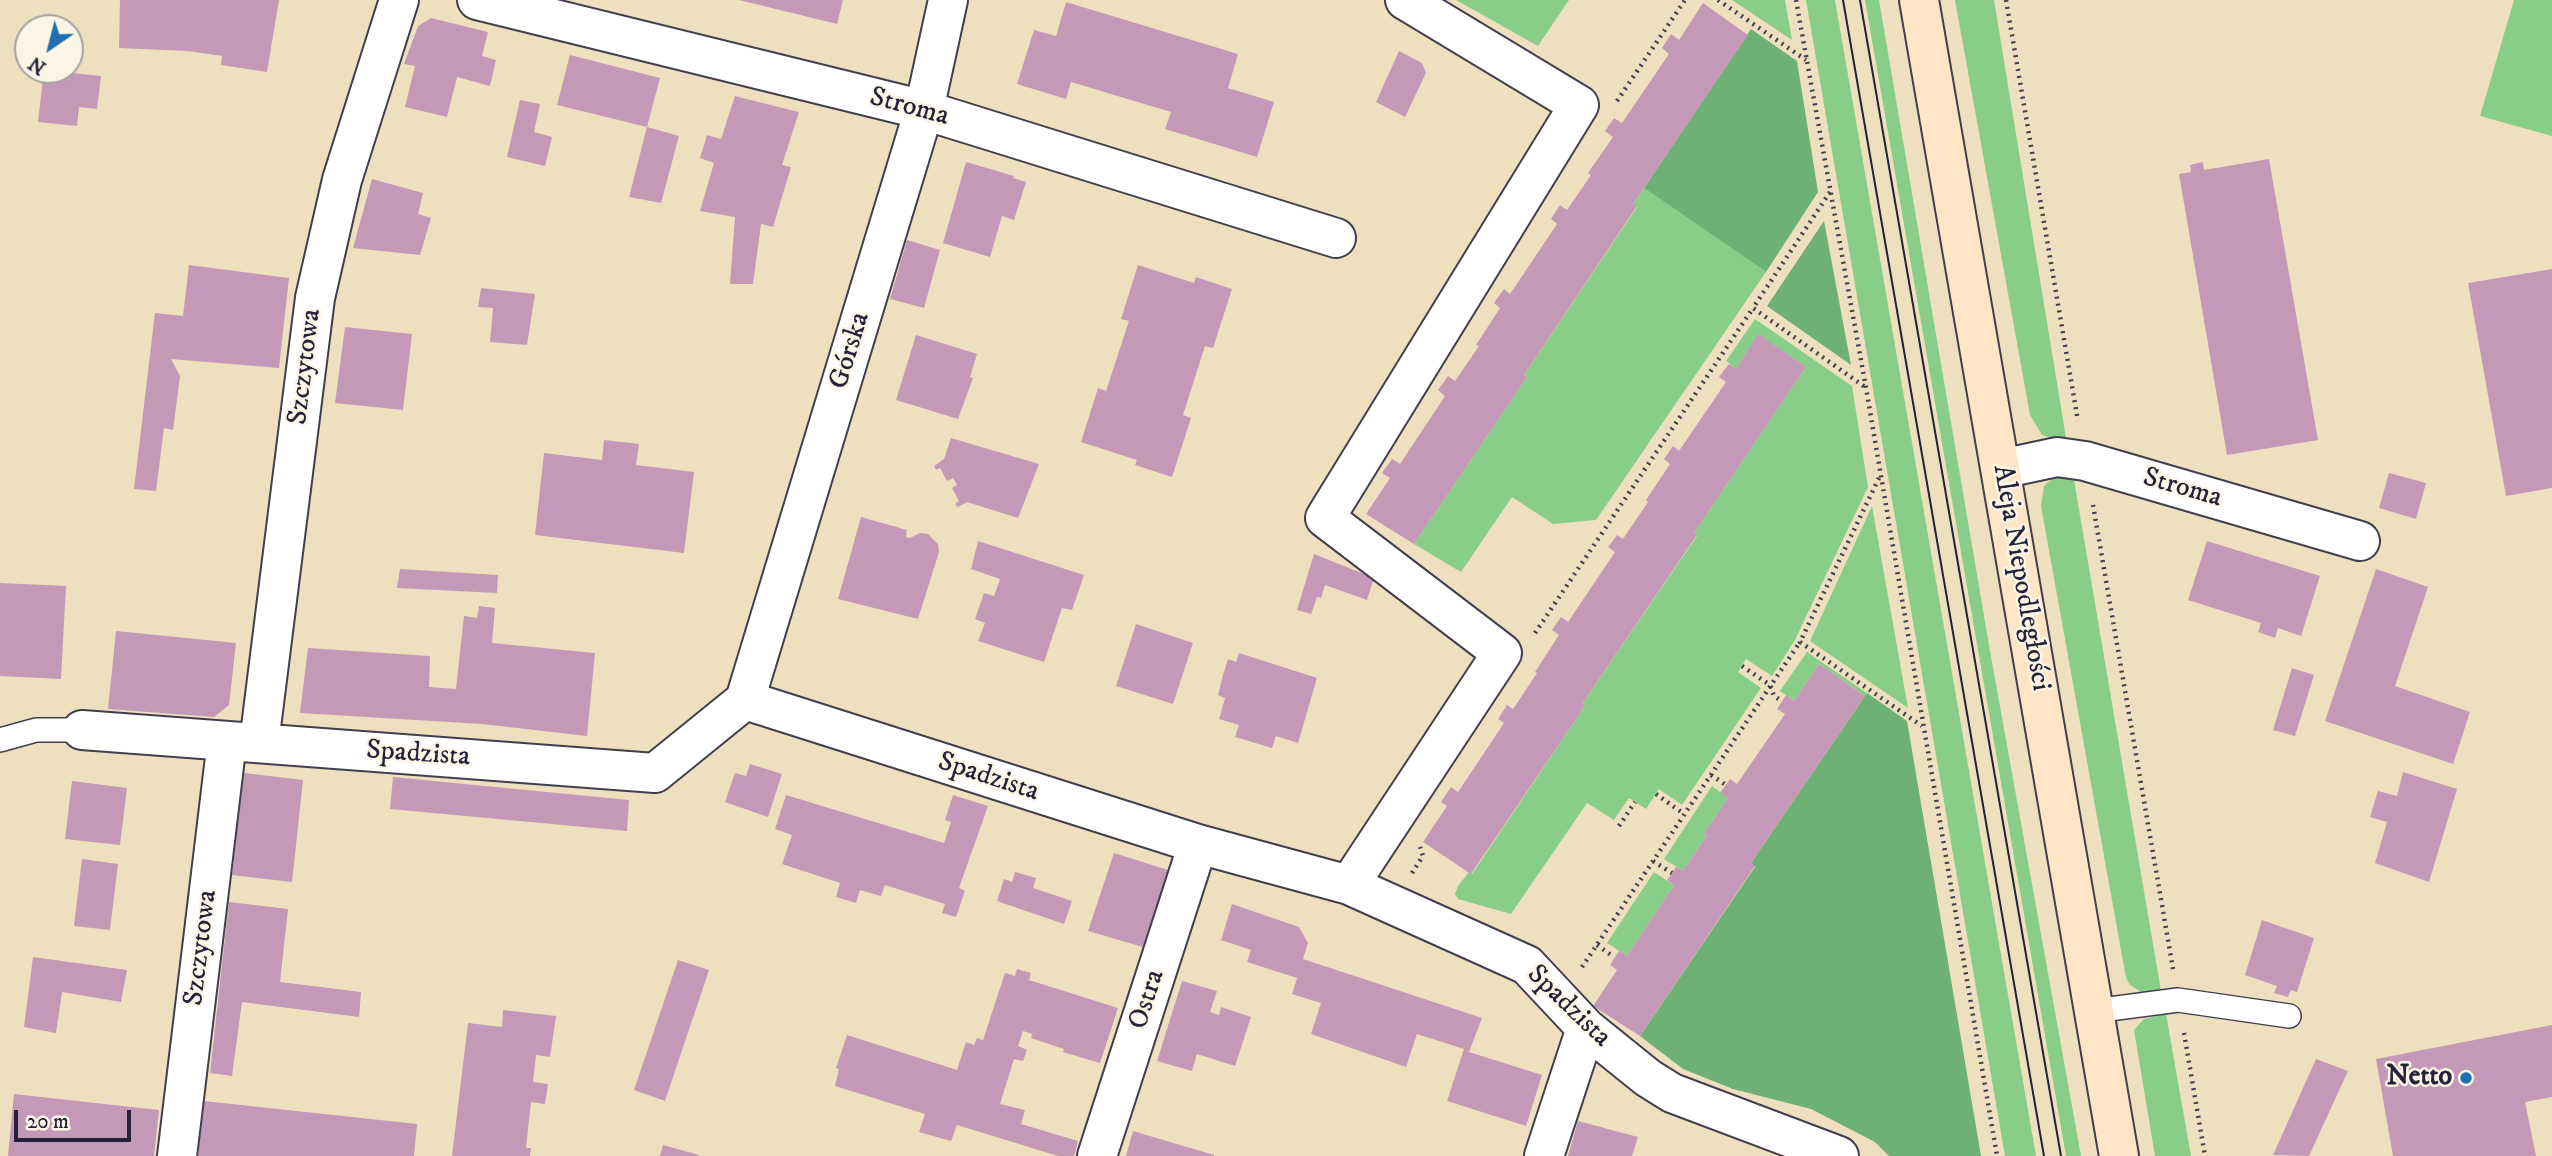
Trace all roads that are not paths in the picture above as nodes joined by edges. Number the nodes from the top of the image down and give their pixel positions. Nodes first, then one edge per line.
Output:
1 (399, 0) edge
2 (477, 0) edge
3 (948, 0) edge
4 (1405, 0) edge
5 (1919, 0) edge
6 (925, 110) junction
7 (1336, 238) dead end
8 (2001, 470) junction
9 (2360, 541) dead end
10 (745, 700) junction
11 (82, 730) joint
12 (0, 740) edge
13 (243, 742) junction
14 (1198, 845) junction
15 (1349, 885) junction
16 (2094, 1011) junction
17 (2289, 1016) dead end
18 (1586, 1028) junction
19 (177, 1156) edge
20 (1097, 1156) edge
21 (1544, 1156) edge
22 (1839, 1156) edge
23 (2119, 1156) edge

1 - 13 street, Szczytowa
2 - 6 street, Stroma
3 - 6 street, Górska
4 - 15 street
5 - 8 street, Aleja Niepodległości
6 - 7 street, Stroma
6 - 10 street, Górska
8 - 9 street, Stroma
8 - 16 street, Aleja Niepodległości
10 - 13 street, Spadzista
10 - 14 street, Spadzista
11 - 12 lane
11 - 13 street, Spadzista
13 - 19 street, Szczytowa
14 - 15 street, Spadzista
14 - 20 street, Ostra
15 - 18 street, Spadzista
16 - 17 lane
16 - 23 street, Aleja Niepodległości
18 - 21 street
18 - 22 street, Spadzista

